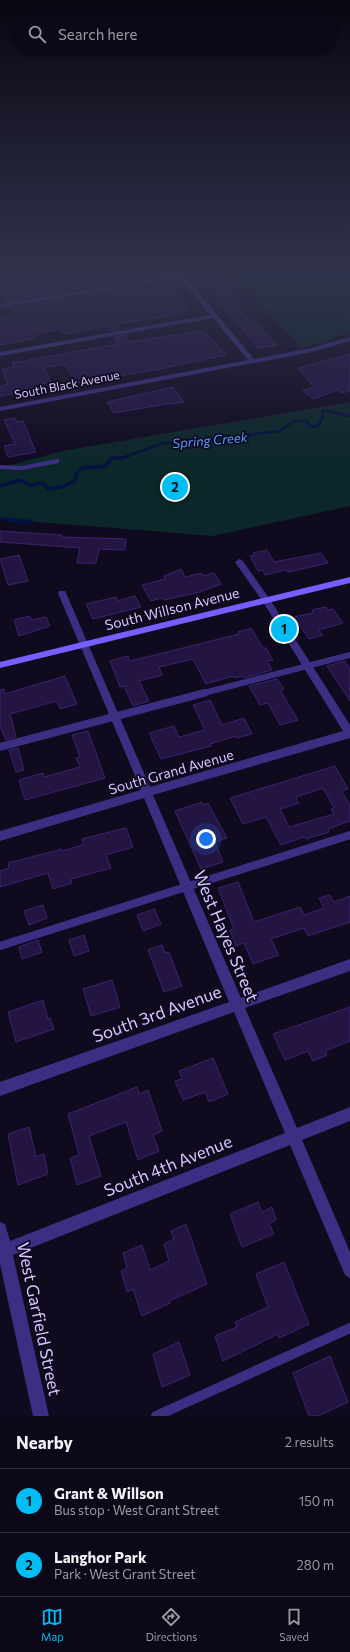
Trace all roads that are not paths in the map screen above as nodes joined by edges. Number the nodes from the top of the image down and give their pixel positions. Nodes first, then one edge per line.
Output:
1 (112, 334) edge
2 (229, 334) edge
3 (350, 339) edge
4 (0, 354) edge
5 (252, 361) junction
6 (0, 409) edge
7 (56, 461) dead end
8 (0, 467) edge
9 (239, 562) dead end
10 (350, 580) edge
11 (62, 593) dead end
12 (266, 600) junction
13 (84, 644) junction
14 (350, 655) edge
15 (0, 665) edge
16 (307, 666) junction
17 (115, 718) junction
18 (350, 734) edge
19 (0, 747) edge
20 (147, 794) junction
21 (350, 835) edge
22 (0, 836) edge
23 (187, 887) junction
24 (0, 946) edge
25 (350, 965) edge
26 (237, 1004) junction
27 (0, 1089) edge
28 (350, 1114) edge
29 (292, 1136) junction
30 (0, 1229) edge
31 (2, 1252) edge
32 (350, 1270) edge
33 (350, 1328) edge
34 (41, 1416) edge
35 (156, 1416) edge

1 - 4 street
2 - 5 street
3 - 5 street, South Black Avenue
5 - 6 street, South Black Avenue
7 - 8 street
9 - 12 street
10 - 12 main road, South Willson Avenue
11 - 13 street, West Hayes Street
12 - 13 main road, South Willson Avenue
12 - 16 street
13 - 15 main road, South Willson Avenue
13 - 17 street, West Hayes Street
14 - 16 lane
16 - 17 lane
16 - 18 street
17 - 19 lane
17 - 20 street, West Hayes Street
18 - 20 street, South Grand Avenue
20 - 22 street, South Grand Avenue
20 - 23 street, West Hayes Street
21 - 23 lane
23 - 24 lane
23 - 26 street, West Hayes Street
25 - 26 street, South 3rd Avenue
26 - 27 street, South 3rd Avenue
26 - 29 street, West Hayes Street
28 - 29 street, South 4th Avenue
29 - 31 street, South 4th Avenue
29 - 32 street, West Hayes Street
30 - 31 street, West Garfield Street
31 - 34 street, West Garfield Street
33 - 35 lane

